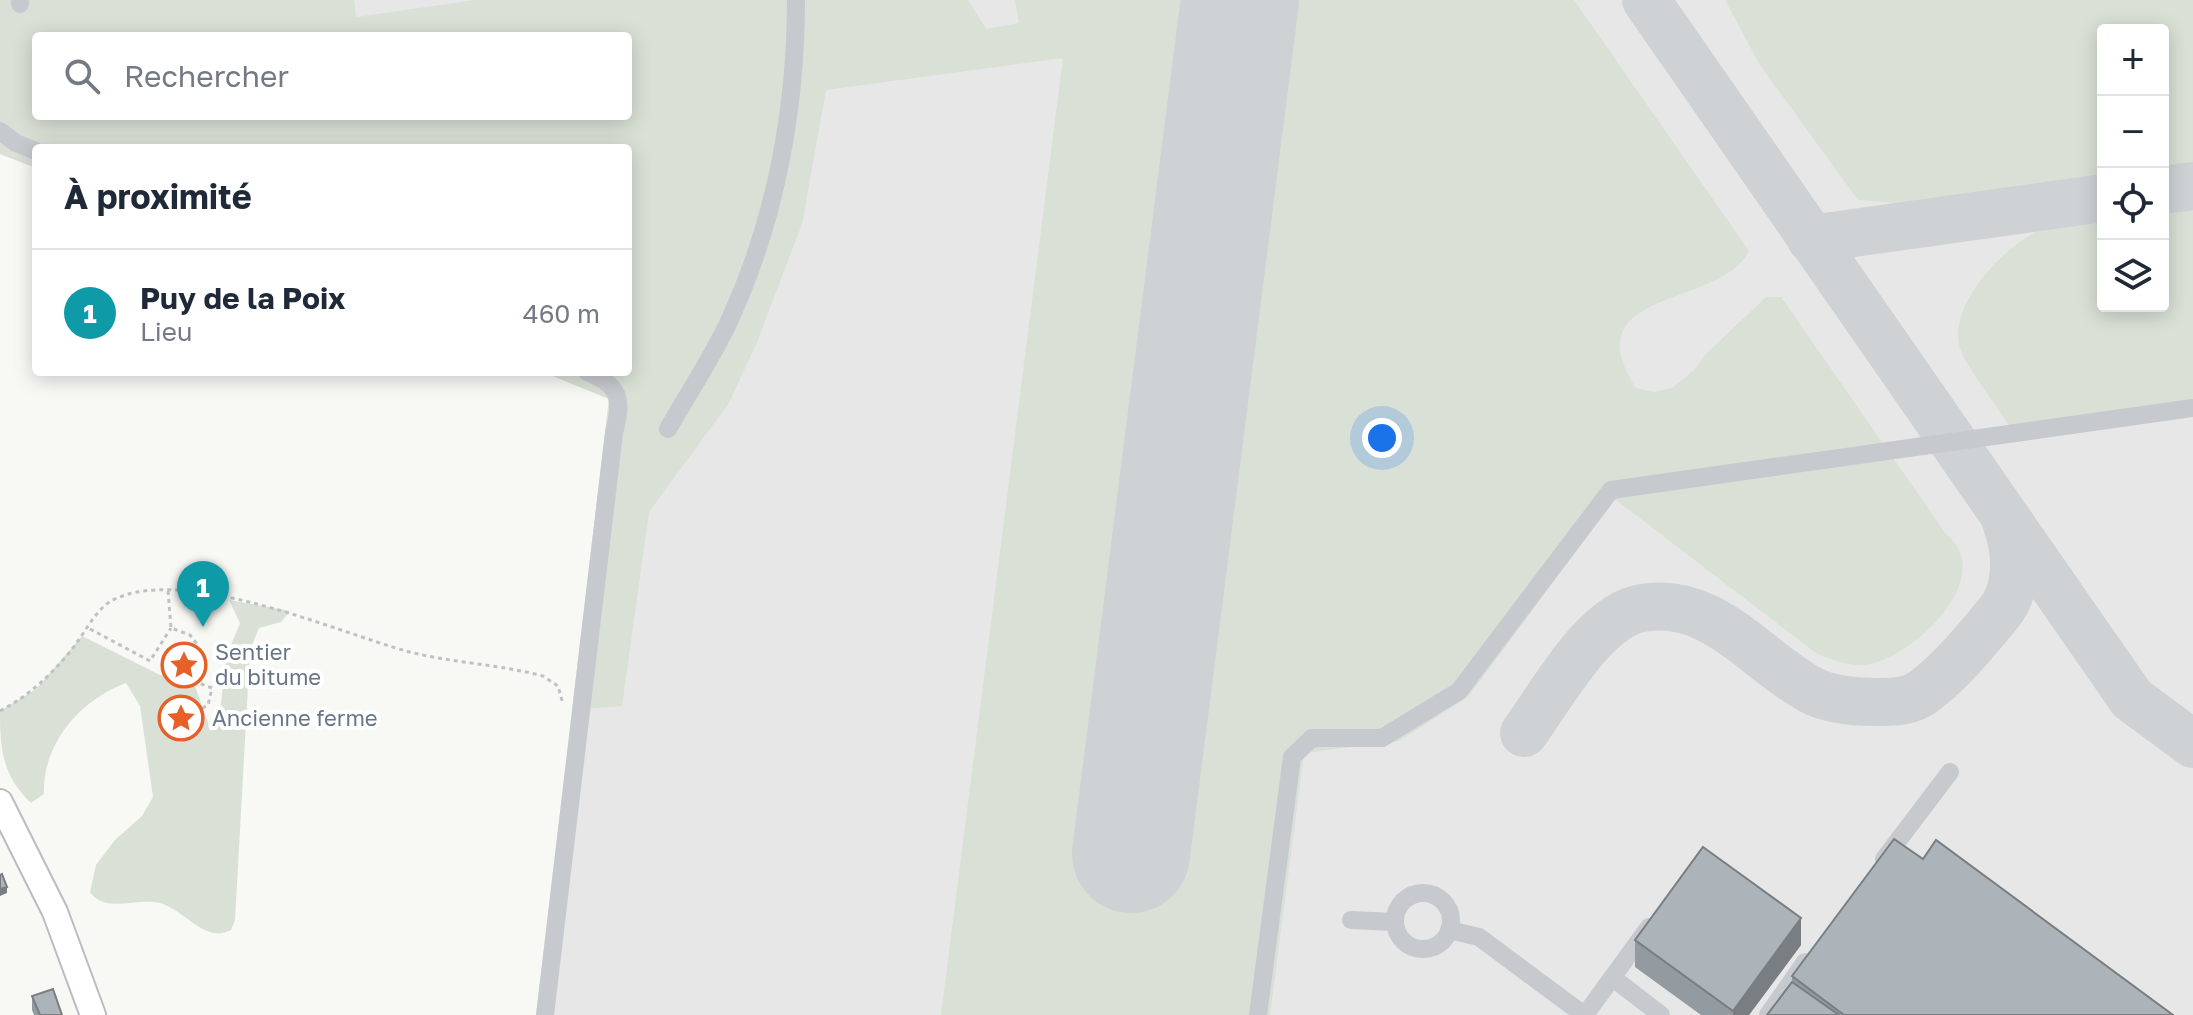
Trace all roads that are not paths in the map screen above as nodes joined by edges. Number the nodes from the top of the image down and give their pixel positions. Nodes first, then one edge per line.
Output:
1 (796, 0) edge
2 (0, 131) edge
3 (32, 149) edge
4 (597, 376) edge
5 (2193, 408) edge
6 (668, 429) dead end
7 (1950, 772) dead end
8 (0, 802) edge
9 (1876, 868) edge
10 (1658, 916) edge
11 (1351, 920) dead end
12 (1394, 922) junction
13 (1449, 930) junction
14 (1812, 953) edge
15 (1613, 978) junction
16 (93, 1015) edge
17 (545, 1015) edge
18 (1258, 1015) edge
19 (1584, 1015) edge
20 (1661, 1015) edge
21 (1768, 1015) edge

1 - 6 lane
2 - 3 lane
4 - 17 lane
5 - 18 lane
7 - 9 lane
8 - 16 main road
10 - 15 lane
11 - 12 lane
12 - 13 lane
12 - 13 lane
13 - 19 lane
14 - 21 lane
15 - 19 lane
15 - 20 lane

